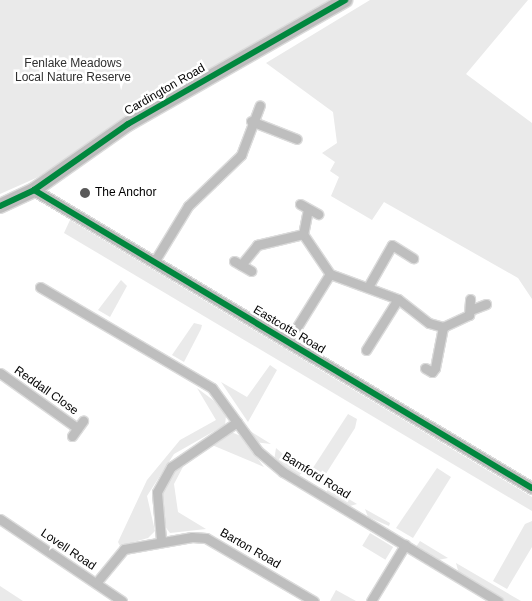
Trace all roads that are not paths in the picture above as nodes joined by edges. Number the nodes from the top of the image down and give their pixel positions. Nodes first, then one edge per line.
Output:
1 (345, 0) edge
2 (260, 105) dead end
3 (251, 121) junction
4 (297, 139) dead end
5 (34, 190) junction
6 (300, 204) dead end
7 (0, 206) edge
8 (308, 209) junction
9 (318, 214) dead end
10 (303, 234) junction
11 (413, 258) dead end
12 (154, 262) junction
13 (251, 271) dead end
14 (330, 274) junction
15 (40, 287) dead end
16 (368, 287) junction
17 (398, 299) junction
18 (470, 299) dead end
19 (486, 304) dead end
20 (473, 309) junction
21 (443, 327) junction
22 (288, 343) junction
23 (366, 350) dead end
24 (425, 368) dead end
25 (0, 373) edge
26 (237, 422) junction
27 (72, 436) dead end
28 (532, 488) edge
29 (0, 519) edge
30 (161, 540) junction
31 (405, 545) junction
32 (96, 584) junction
33 (122, 601) edge
34 (314, 601) edge
35 (371, 601) edge
36 (498, 601) edge

1 - 5 main road, Cardington Road
2 - 3 street
3 - 4 street
3 - 12 street
5 - 7 main road, Cardington Road
5 - 12 street, Eastcotts Road
6 - 8 street
8 - 9 street
8 - 10 street
10 - 13 street
10 - 14 street
11 - 16 street
12 - 22 street, Eastcotts Road
14 - 16 street
14 - 22 street
15 - 26 street, Bamford Road
16 - 17 street
17 - 21 street
17 - 23 street
18 - 20 street
19 - 20 street
20 - 21 street
21 - 24 street
22 - 28 street, Eastcotts Road
25 - 27 street, Reddall Close
26 - 30 street
26 - 31 street, Bamford Road
29 - 32 street, Lovell Road
30 - 32 street, Barton Road
30 - 34 street, Barton Road
31 - 35 street
31 - 36 street, Bamford Road
32 - 33 street, Lovell Road

